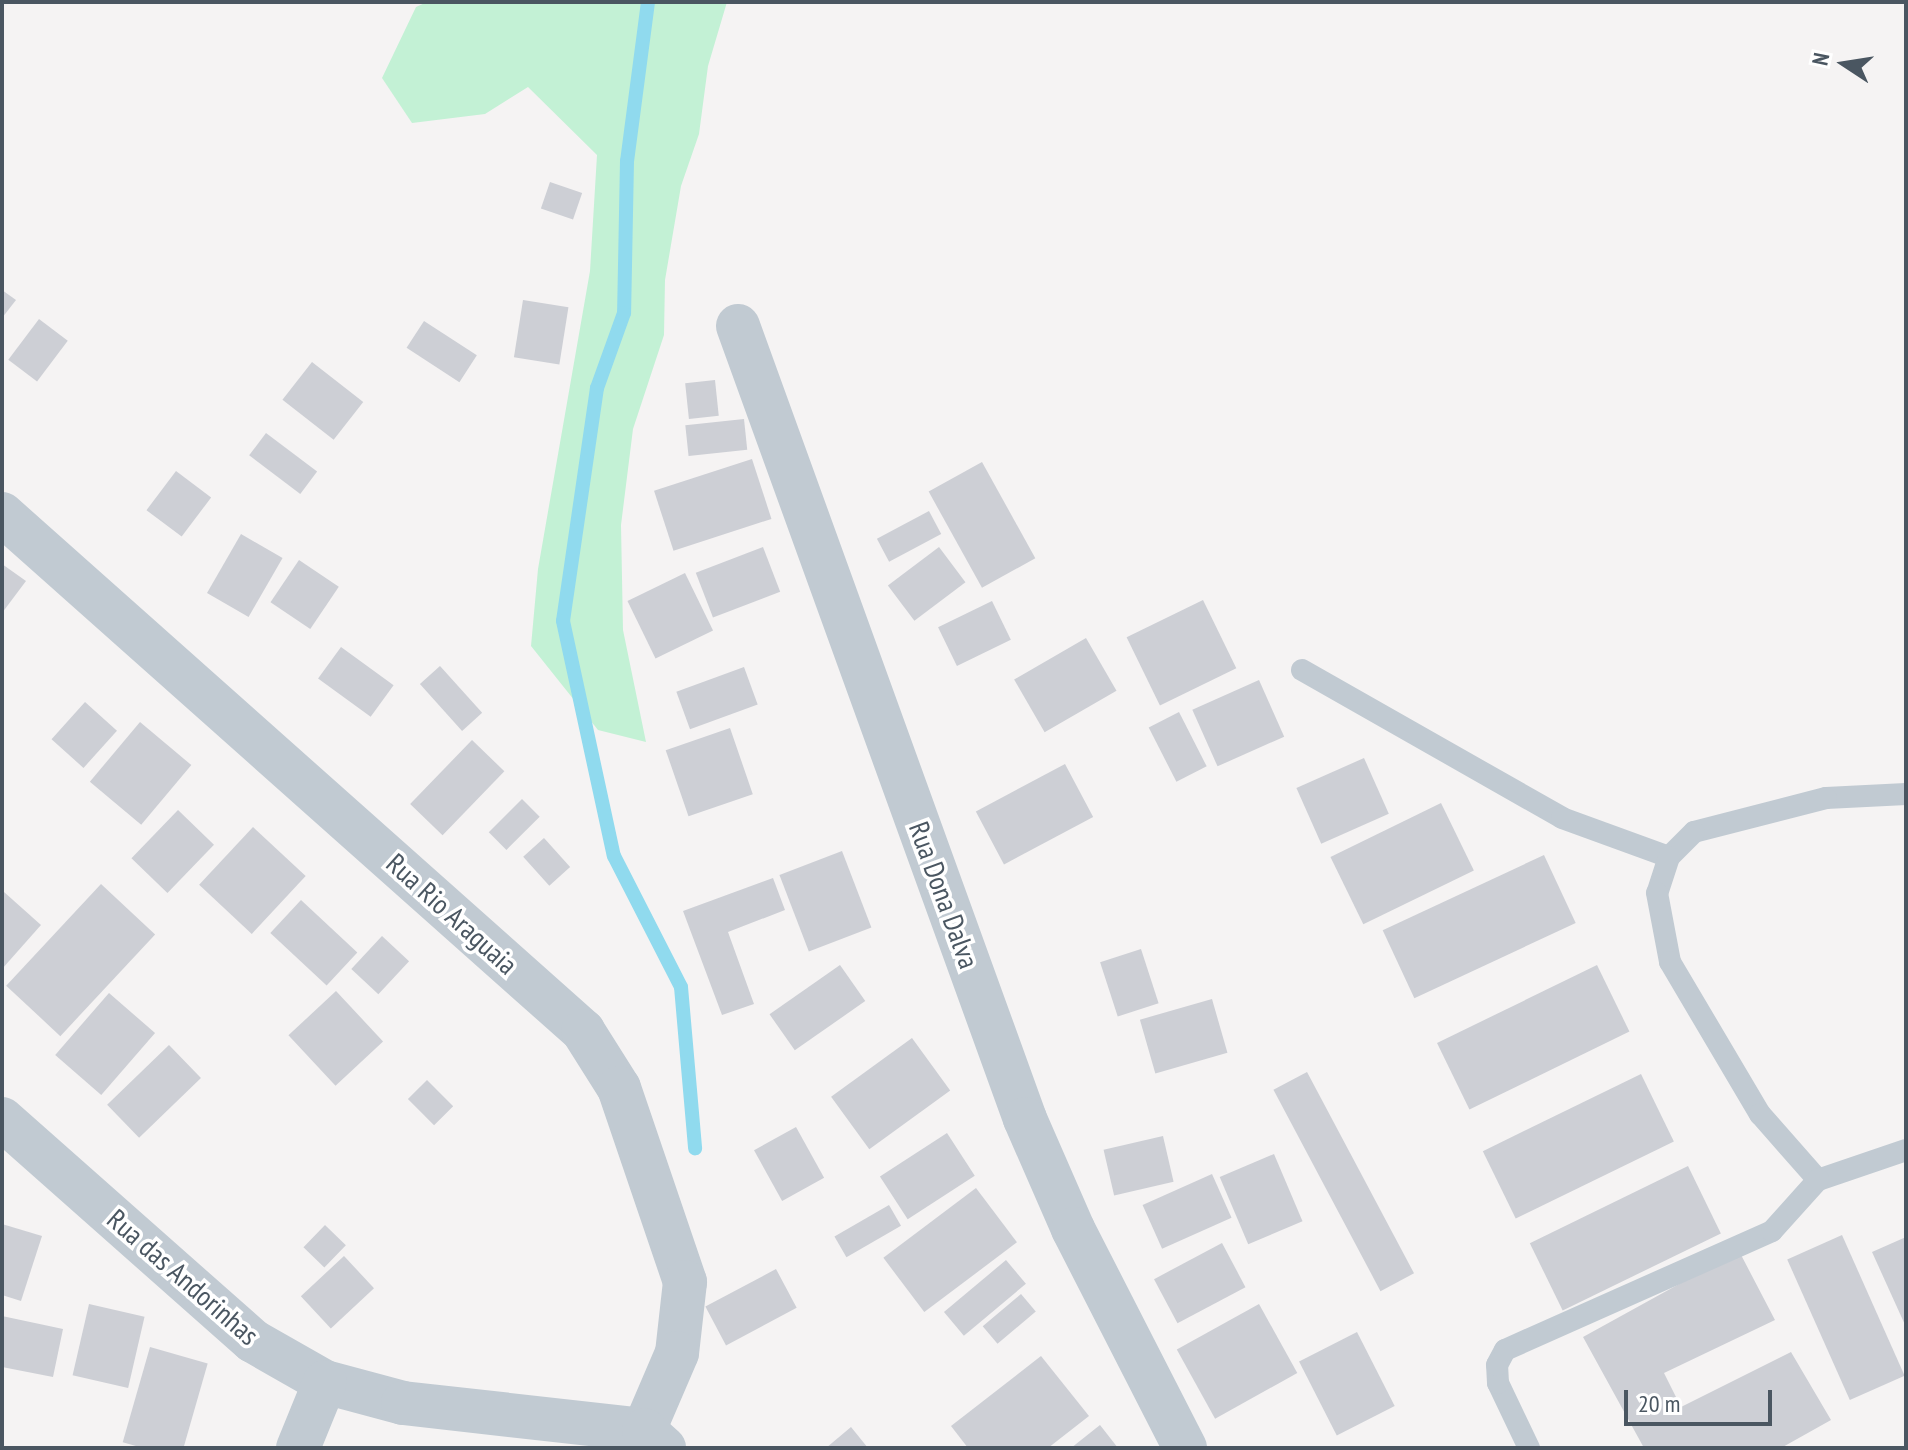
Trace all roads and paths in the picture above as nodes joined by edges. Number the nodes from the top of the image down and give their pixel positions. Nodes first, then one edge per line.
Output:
1 (738, 326) dead end
2 (2, 514) edge
3 (1302, 670) dead end
4 (1906, 794) edge
5 (1669, 857) junction
6 (2, 1119) edge
7 (1906, 1150) edge
8 (1818, 1180) junction
9 (325, 1382) junction
10 (654, 1439) edge
11 (298, 1448) edge
12 (1185, 1448) edge
13 (1529, 1448) edge

1 - 12 street, Rua Dona Dalva
2 - 10 street, Rua Rio Araguaia
3 - 5 lane
4 - 5 lane
5 - 8 lane
6 - 9 street, Rua das Andorinhas
7 - 8 lane
8 - 13 lane
9 - 10 street, Rua das Andorinhas
9 - 11 street

